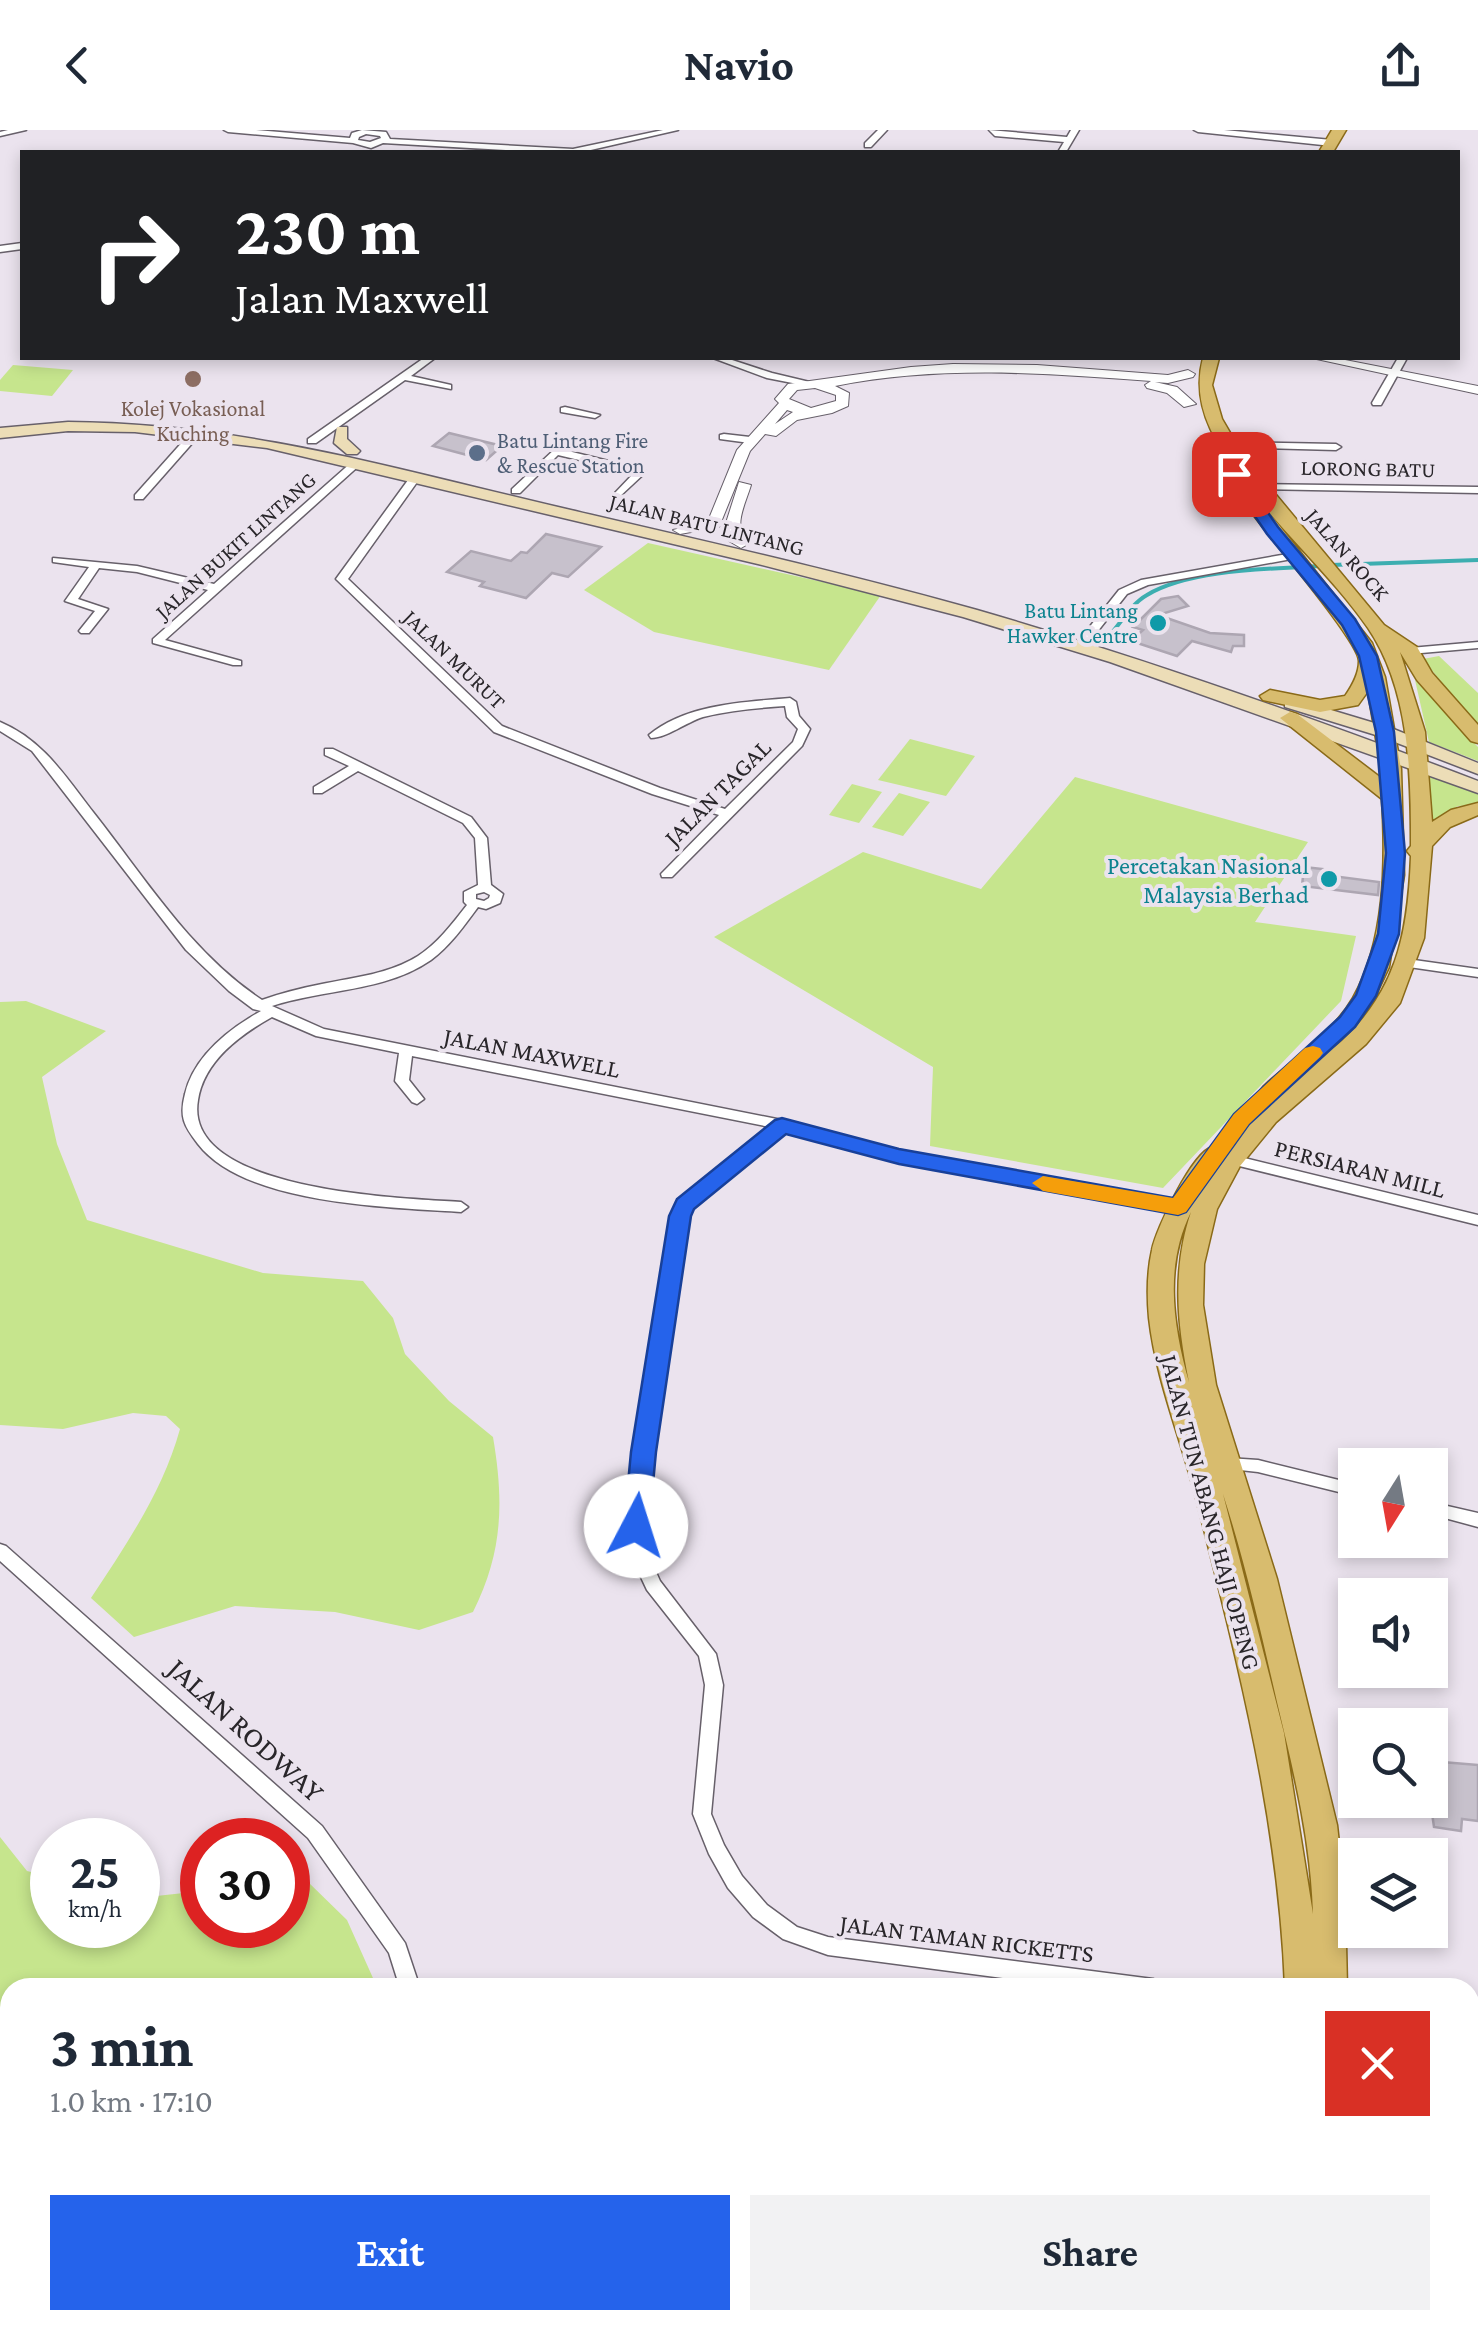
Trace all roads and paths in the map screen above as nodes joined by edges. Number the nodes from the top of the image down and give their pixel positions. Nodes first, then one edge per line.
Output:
1 (22, 130) edge
2 (228, 130) edge
3 (280, 130) edge
4 (674, 130) edge
5 (884, 130) edge
6 (994, 130) edge
7 (1074, 130) edge
8 (1198, 130) edge
9 (1353, 130) edge
10 (369, 131) edge
11 (0, 134) edge
12 (382, 137) edge
13 (1069, 140) junction
14 (1334, 144) edge
15 (356, 145) edge
16 (868, 145) dead end
17 (515, 150) edge
18 (582, 150) edge
19 (1063, 150) edge
20 (427, 360) edge
21 (724, 360) edge
22 (1210, 360) edge
23 (1329, 360) edge
24 (1401, 360) edge
25 (1192, 366) edge
26 (1392, 372) junction
27 (770, 376) junction
28 (401, 381) junction
29 (818, 384) junction
30 (448, 387) dead end
31 (1478, 390) edge
32 (844, 396) junction
33 (786, 397) junction
34 (375, 402) junction
35 (1377, 403) dead end
36 (1190, 404) junction
37 (565, 410) dead end
38 (808, 412) junction
39 (596, 415) dead end
40 (0, 429) edge
41 (198, 430) junction
42 (342, 430) junction
43 (724, 437) dead end
44 (750, 440) junction
45 (257, 441) junction
46 (315, 444) junction
47 (1229, 445) junction
48 (1336, 448) dead end
49 (350, 458) junction
50 (416, 478) junction
51 (1257, 488) junction
52 (516, 490) junction
53 (1478, 490) edge
54 (617, 496) dead end
55 (139, 497) dead end
56 (680, 530) junction
57 (741, 544) junction
58 (57, 560) dead end
59 (96, 564) junction
60 (1300, 564) junction
61 (215, 588) junction
62 (1376, 625) junction
63 (85, 630) dead end
64 (1086, 639) junction
65 (1478, 645) edge
66 (1410, 650) junction
67 (1368, 656) junction
68 (237, 663) dead end
69 (1270, 696) junction
70 (1290, 718) junction
71 (0, 726) edge
72 (655, 735) dead end
73 (1478, 738) edge
74 (1386, 742) junction
75 (329, 752) dead end
76 (1417, 754) junction
77 (358, 766) junction
78 (1478, 768) edge
79 (1478, 787) edge
80 (318, 790) dead end
81 (1391, 796) junction
82 (1478, 809) edge
83 (726, 813) junction
84 (1418, 851) junction
85 (666, 874) dead end
86 (1407, 963) junction
87 (1478, 972) edge
88 (264, 1010) junction
89 (406, 1049) junction
90 (417, 1099) dead end
91 (782, 1125) junction
92 (1232, 1160) junction
93 (461, 1207) dead end
94 (1178, 1207) junction
95 (1478, 1220) edge
96 (1228, 1464) junction
97 (1338, 1486) edge
98 (1448, 1512) edge
99 (1478, 1520) edge
100 (0, 1551) edge
101 (407, 1978) edge
102 (1079, 1978) edge
103 (1300, 1978) edge
104 (1330, 1978) edge

1 - 11 street
2 - 15 street
3 - 15 street
4 - 18 street
5 - 16 street
6 - 13 street
7 - 13 street
8 - 14 street
9 - 14 main road
10 - 12 street
10 - 15 street
12 - 15 street
12 - 17 street
13 - 19 street
20 - 28 street
21 - 27 street
22 - 47 main road, JALAN ROCK
23 - 26 street
24 - 26 street
25 - 29 street
25 - 36 main road, JALAN ROCK
26 - 31 street
26 - 35 street
27 - 29 street
27 - 33 street
28 - 30 street
28 - 34 street
29 - 32 street
29 - 33 street
32 - 36 street
32 - 38 street
33 - 38 street
33 - 44 street
34 - 42 street
34 - 46 street
36 - 60 main road, JALAN ROCK
37 - 39 street
38 - 57 street
40 - 41 main road, JALAN BATU LINTANG
40 - 46 main road, JALAN BATU LINTANG
41 - 45 main road, JALAN BATU LINTANG
41 - 55 street
42 - 46 street
42 - 49 main road
43 - 44 street
44 - 56 street
45 - 46 main road
45 - 49 main road, JALAN BATU LINTANG
46 - 49 main road
47 - 48 street
47 - 51 main road, JALAN ROCK
49 - 50 main road, JALAN BATU LINTANG
49 - 52 main road, JALAN BATU LINTANG
49 - 61 street, JALAN BUKIT LINTANG
50 - 70 main road, JALAN BATU LINTANG
50 - 83 street, JALAN MURUT
51 - 53 street, LORONG BATU
51 - 62 main road, JALAN ROCK
52 - 54 street
52 - 56 main road, JALAN BATU LINTANG
56 - 57 main road, JALAN BATU LINTANG
57 - 64 main road, JALAN BATU LINTANG
58 - 59 street
59 - 61 street
59 - 63 street
60 - 64 street
60 - 67 main road, JALAN ROCK
61 - 68 street, JALAN BUKIT LINTANG
62 - 66 main road
62 - 76 main road, JALAN ROCK
64 - 69 main road, JALAN BATU LINTANG
65 - 66 street
66 - 73 main road
67 - 69 main road
67 - 74 main road, JALAN ROCK
69 - 74 main road, JALAN BATU LINTANG
70 - 74 main road, JALAN BATU LINTANG
70 - 81 main road
71 - 88 street, JALAN MAXWELL
72 - 83 street, JALAN TAGAL
74 - 76 main road
74 - 81 main road, JALAN TUN ABANG HAJI OPENG
75 - 77 street
76 - 78 main road
76 - 79 main road
76 - 84 main road, JALAN TUN ABANG HAJI OPENG
77 - 80 street
77 - 88 street
81 - 94 main road, JALAN TUN ABANG HAJI OPENG
82 - 84 main road
83 - 85 street, JALAN TAGAL
84 - 86 main road, JALAN TUN ABANG HAJI OPENG
86 - 87 street
86 - 92 main road, JALAN TUN ABANG HAJI OPENG
88 - 89 street, JALAN MAXWELL
88 - 93 street
89 - 90 street
89 - 91 street, JALAN MAXWELL
91 - 94 street, JALAN MAXWELL
91 - 102 street, JALAN TAMAN RICKETTS
92 - 95 street, PERSIARAN MILL
92 - 96 main road, JALAN TUN ABANG HAJI OPENG
94 - 103 main road, JALAN TUN ABANG HAJI OPENG
96 - 97 street
96 - 104 main road, JALAN TUN ABANG HAJI OPENG
98 - 99 street
100 - 101 street, JALAN RODWAY

